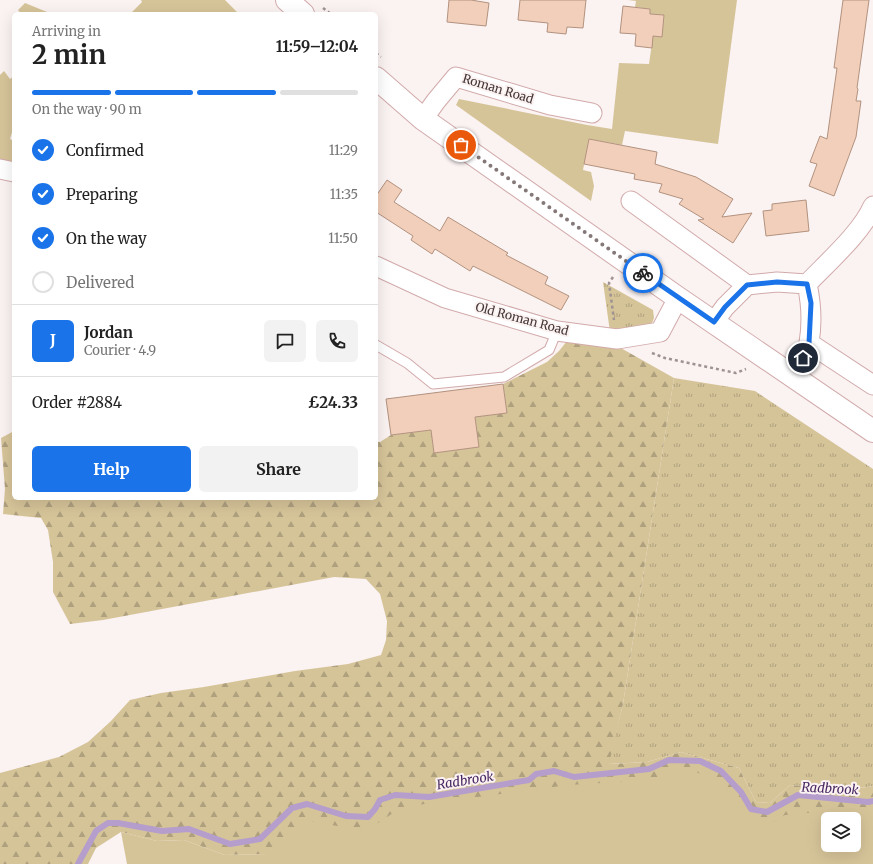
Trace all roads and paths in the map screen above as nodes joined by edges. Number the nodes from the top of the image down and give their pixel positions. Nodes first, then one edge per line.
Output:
1 (287, 0) edge
2 (301, 12) edge
3 (378, 80) edge
4 (592, 113) dead end
5 (423, 119) junction
6 (0, 169) edge
7 (12, 172) edge
8 (631, 201) dead end
9 (873, 206) edge
10 (378, 267) edge
11 (807, 284) junction
12 (747, 285) junction
13 (678, 298) junction
14 (714, 322) junction
15 (557, 331) junction
16 (809, 343) junction
17 (378, 347) edge
18 (792, 376) junction
19 (873, 385) edge
20 (873, 431) edge

1 - 2 main road
3 - 5 main road
4 - 5 street, Roman Road
5 - 13 main road
6 - 7 street
8 - 12 street
9 - 11 street
10 - 15 street, Old Roman Road
11 - 12 street
11 - 16 street
12 - 14 street
13 - 14 main road
13 - 15 street, Old Roman Road
14 - 18 main road
15 - 17 lane
16 - 18 street
16 - 19 street
18 - 20 main road

